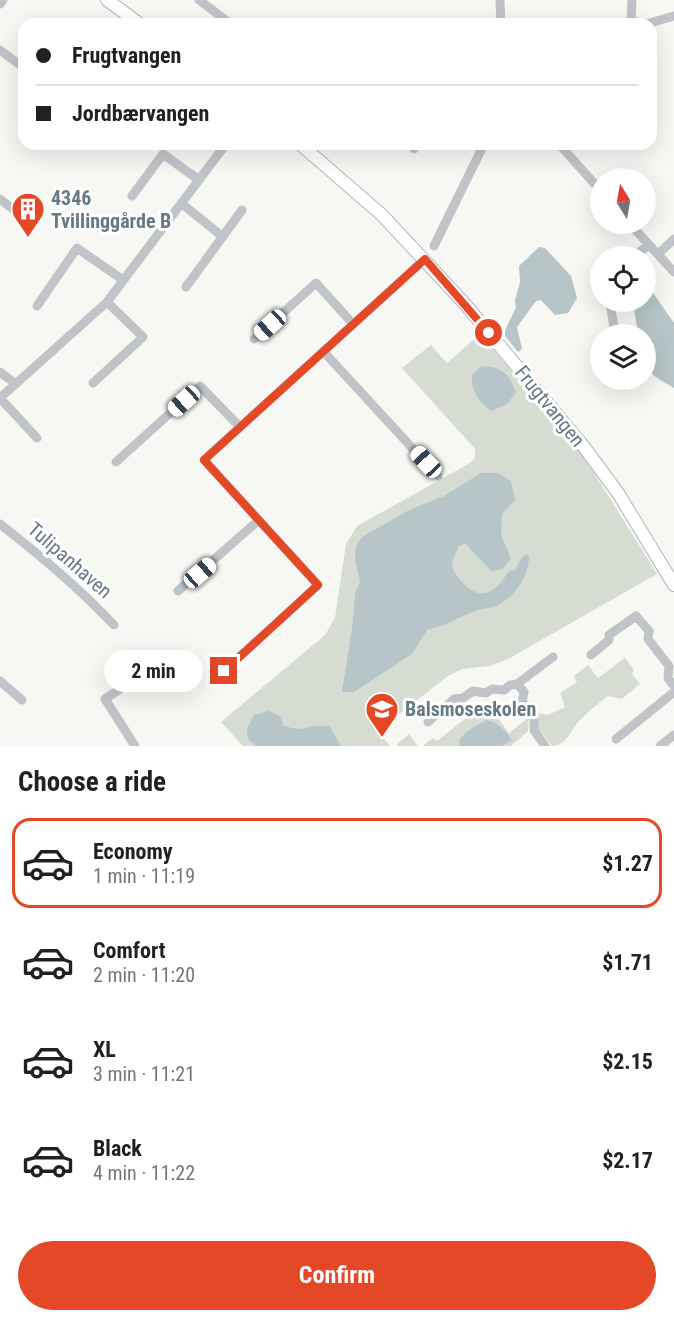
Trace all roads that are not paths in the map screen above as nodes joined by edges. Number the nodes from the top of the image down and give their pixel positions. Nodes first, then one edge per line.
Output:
1 (3, 0) edge
2 (108, 0) edge
3 (199, 0) edge
4 (500, 0) edge
5 (632, 0) edge
6 (0, 4) edge
7 (674, 16) edge
8 (132, 18) edge
9 (223, 18) edge
10 (501, 18) edge
11 (628, 18) edge
12 (657, 21) edge
13 (0, 50) edge
14 (18, 64) edge
15 (222, 150) edge
16 (307, 150) edge
17 (481, 150) edge
18 (564, 150) edge
19 (590, 179) edge
20 (199, 180) junction
21 (132, 196) dead end
22 (0, 199) edge
23 (182, 203) junction
24 (242, 210) dead end
25 (23, 217) dead end
26 (639, 234) edge
27 (223, 237) junction
28 (674, 240) edge
29 (649, 245) joint
30 (434, 246) dead end
31 (658, 254) junction
32 (425, 259) junction
33 (674, 272) edge
34 (123, 280) junction
35 (186, 287) dead end
36 (107, 302) junction
37 (37, 306) dead end
38 (353, 324) junction
39 (254, 339) dead end
40 (323, 351) junction
41 (0, 372) edge
42 (93, 383) dead end
43 (16, 384) junction
44 (240, 427) junction
45 (37, 438) dead end
46 (116, 462) dead end
47 (438, 476) dead end
48 (259, 520) junction
49 (0, 524) edge
50 (673, 582) edge
51 (178, 591) dead end
52 (114, 625) dead end
53 (591, 655) dead end
54 (553, 657) dead end
55 (224, 671) dead end
56 (137, 678) dead end
57 (0, 681) edge
58 (517, 684) junction
59 (674, 686) edge
60 (674, 692) edge
61 (22, 700) dead end
62 (428, 722) dead end
63 (674, 735) edge
64 (616, 739) dead end
65 (135, 746) edge
66 (545, 746) edge
67 (661, 746) edge

1 - 6 street
2 - 8 street
3 - 9 street
4 - 10 street
5 - 11 street
7 - 12 street
13 - 14 street
15 - 20 street
16 - 32 street, Frugtvangen
17 - 30 street
18 - 19 street
20 - 21 street
20 - 23 street
22 - 25 street
23 - 27 street
23 - 34 street
24 - 27 street
26 - 29 street
27 - 35 street
28 - 31 street
29 - 31 street
31 - 33 street
32 - 38 street
32 - 50 street, Frugtvangen
34 - 36 street
34 - 37 street
36 - 42 street
36 - 43 street
38 - 39 street
38 - 40 street
40 - 44 street
40 - 47 street
41 - 43 street
43 - 45 street
44 - 46 street
44 - 48 street
48 - 51 street
48 - 55 street
49 - 52 street, Tulipanhaven
53 - 59 street
54 - 58 street
56 - 65 street
57 - 61 street
58 - 62 street
58 - 66 street
60 - 64 street
63 - 67 street

